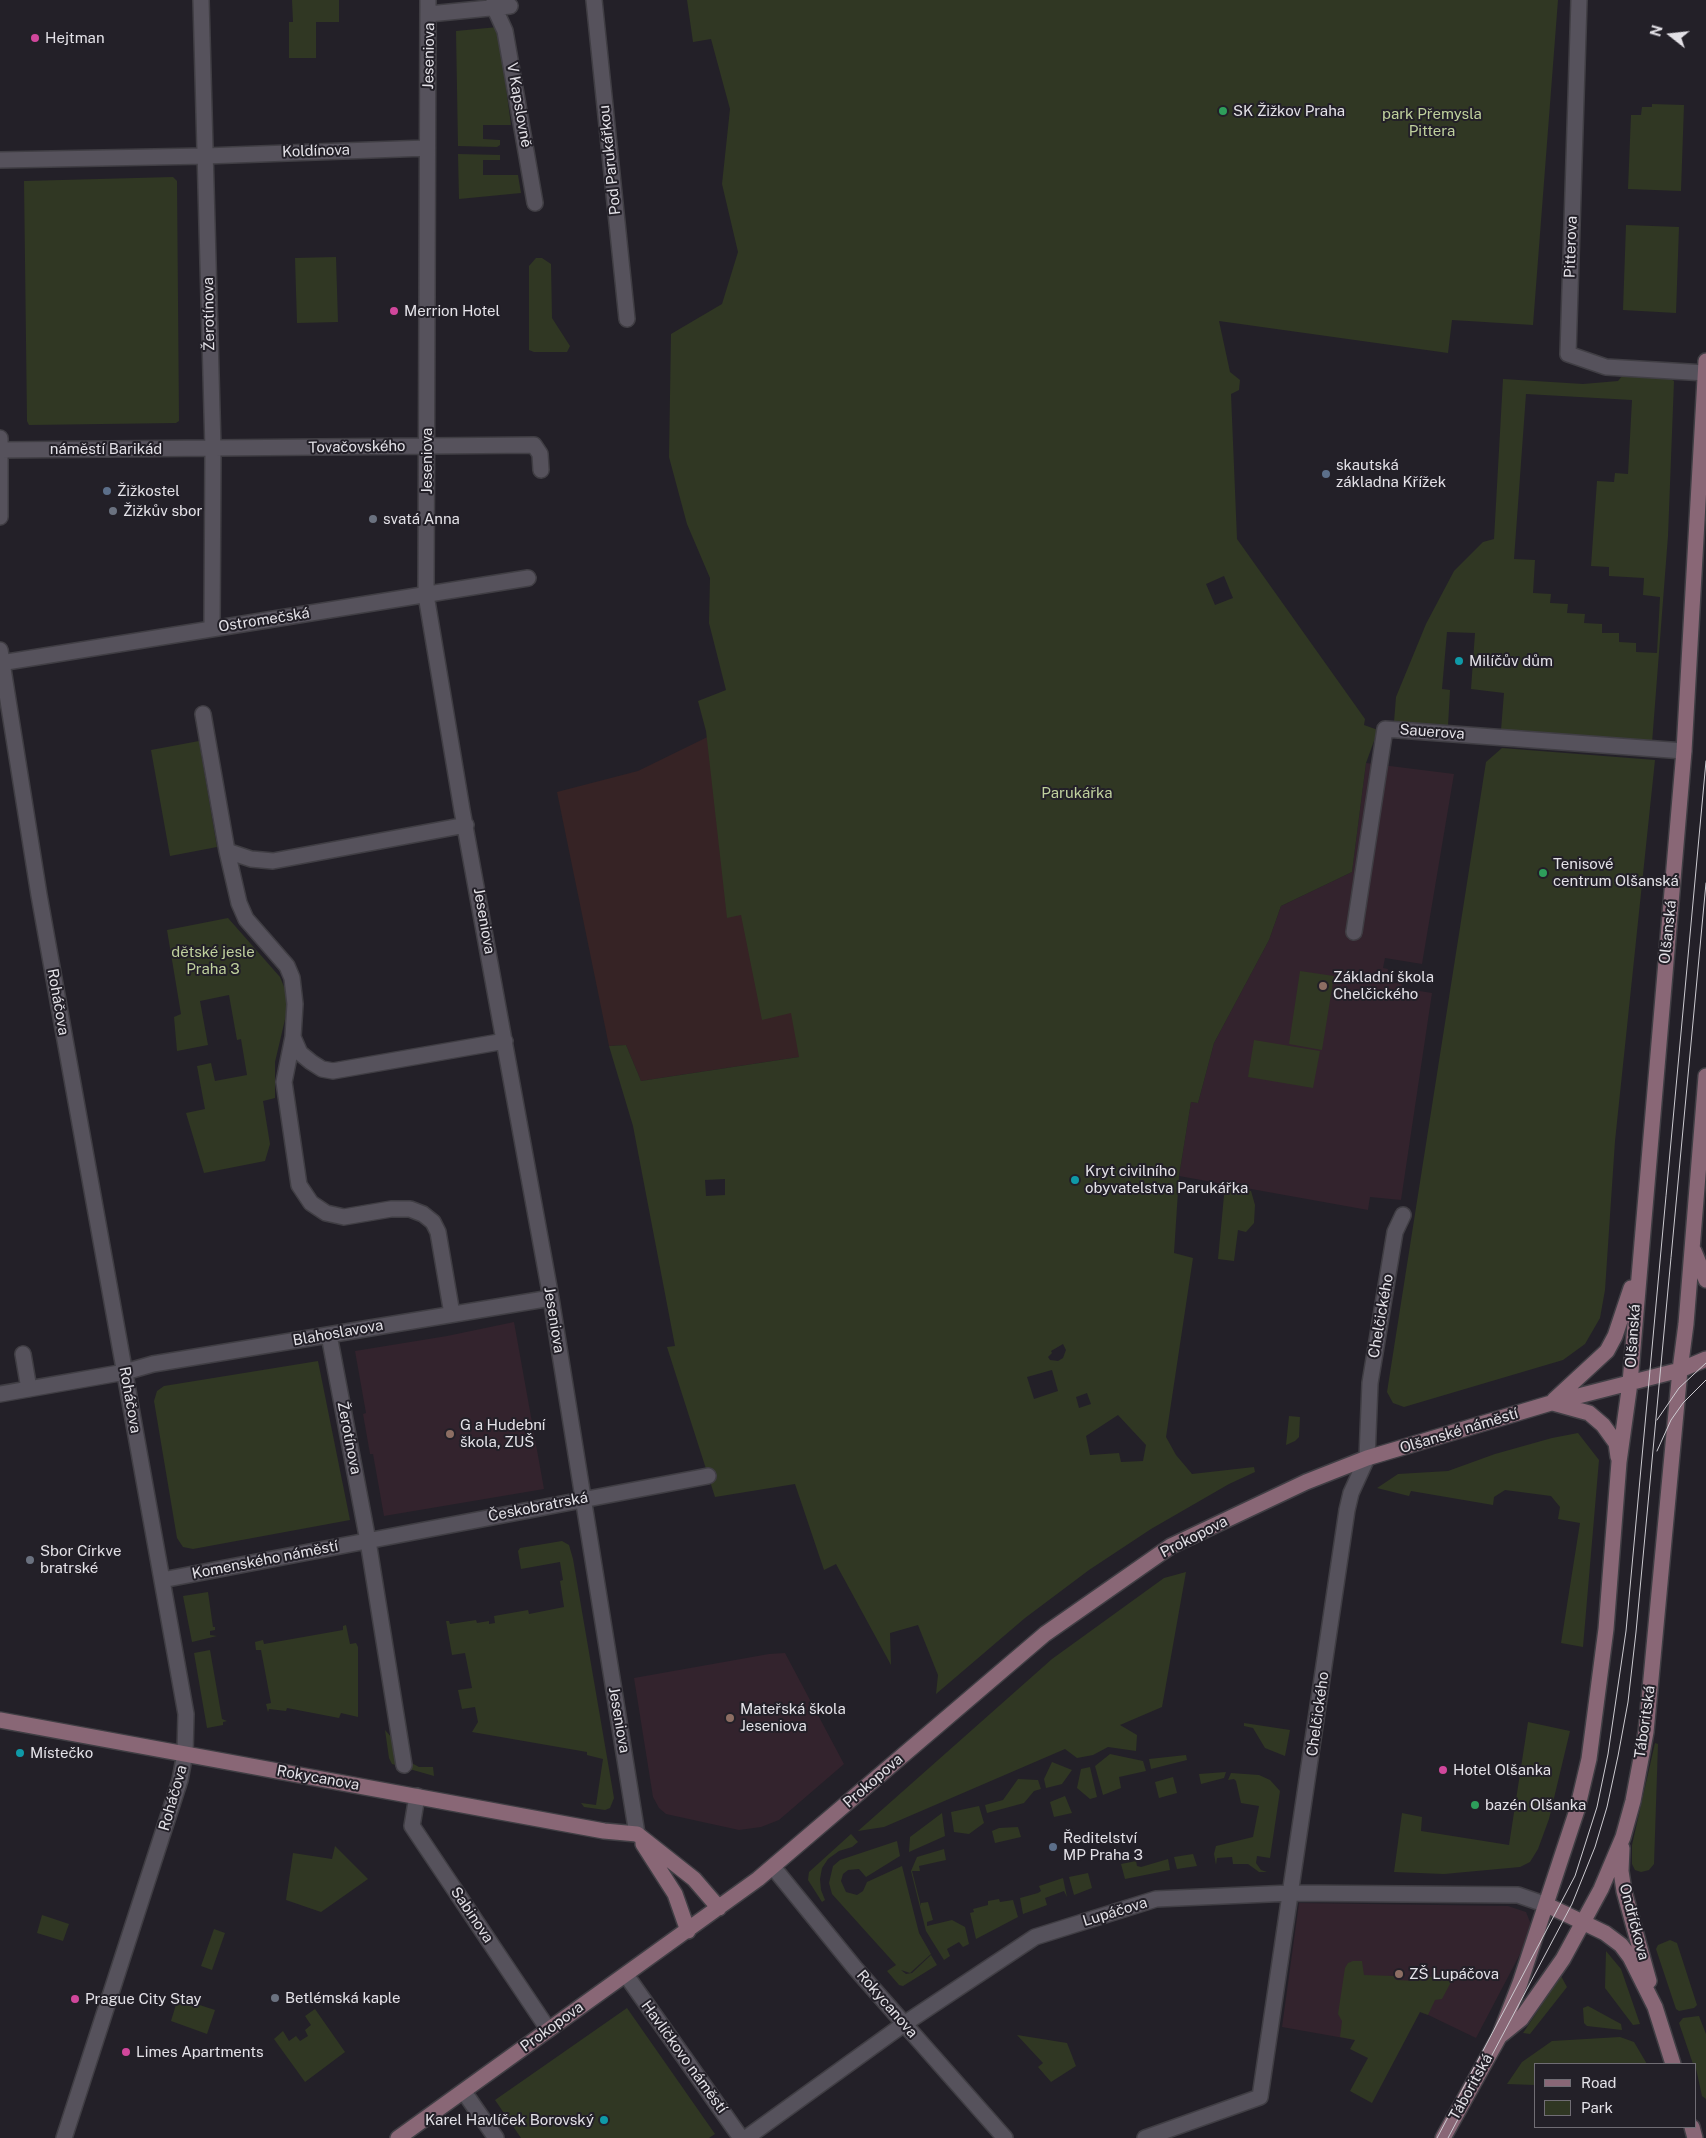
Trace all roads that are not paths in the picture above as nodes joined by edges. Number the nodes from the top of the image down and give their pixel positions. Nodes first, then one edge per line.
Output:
1 (201, 0) edge
2 (594, 0) edge
3 (1579, 0) edge
4 (494, 4) edge
5 (510, 6) dead end
6 (429, 7) edge
7 (427, 148) junction
8 (205, 156) junction
9 (0, 160) edge
10 (535, 203) dead end
11 (627, 320) dead end
12 (1706, 361) edge
13 (1706, 373) edge
14 (0, 438) edge
15 (427, 446) junction
16 (213, 449) junction
17 (0, 450) edge
18 (541, 470) dead end
19 (0, 517) edge
20 (528, 578) dead end
21 (426, 595) junction
22 (212, 628) junction
23 (1, 658) edge
24 (203, 714) dead end
25 (1684, 751) junction
26 (466, 825) junction
27 (227, 851) junction
28 (1354, 932) dead end
29 (293, 1037) junction
30 (505, 1041) junction
31 (1706, 1076) edge
32 (1403, 1215) dead end
33 (1692, 1245) junction
34 (1639, 1263) junction
35 (1706, 1280) edge
36 (551, 1298) junction
37 (452, 1314) junction
38 (329, 1335) junction
39 (23, 1354) dead end
40 (1706, 1359) edge
41 (1680, 1370) junction
42 (125, 1372) junction
43 (1630, 1383) junction
44 (29, 1389) junction
45 (0, 1394) edge
46 (1551, 1403) junction
47 (1367, 1458) junction
48 (1619, 1462) junction
49 (708, 1476) dead end
50 (582, 1499) junction
51 (368, 1541) junction
52 (162, 1580) junction
53 (0, 1720) edge
54 (185, 1753) junction
55 (404, 1765) dead end
56 (417, 1796) junction
57 (637, 1834) junction
58 (1623, 1837) junction
59 (772, 1867) junction
60 (1291, 1893) junction
61 (1547, 1905) junction
62 (719, 1908) junction
63 (1583, 1922) junction
64 (688, 1931) junction
65 (626, 1975) junction
66 (1655, 2007) junction
67 (904, 2024) junction
68 (548, 2029) junction
69 (1499, 2036) junction
70 (1673, 2063) edge
71 (464, 2092) junction
72 (1445, 2136) edge
73 (64, 2138) edge
74 (398, 2138) edge
75 (496, 2138) edge
76 (742, 2138) edge
77 (746, 2138) edge
78 (1005, 2138) edge
79 (1145, 2138) edge

1 - 8 street, Žerotínova
2 - 11 street, Pod Parukářkou
3 - 13 street, Pitterova
4 - 5 street
4 - 6 street
4 - 10 street, V Kapslovně
6 - 7 street, Jeseniova
7 - 8 street, Koldínova
7 - 15 street, Jeseniova
8 - 9 street
8 - 16 street, Žerotínova
12 - 13 street, Olšanská
13 - 25 street, Olšanská
14 - 17 street
15 - 16 street, Tovačovského
15 - 18 street, Tovačovského
15 - 21 street, Jeseniova
16 - 17 street, náměstí Barikád
16 - 22 street, Žerotínova
17 - 19 street
20 - 21 street, Ostromečská
21 - 22 street, Ostromečská
21 - 26 street, Jeseniova
22 - 23 street, Ostromečská
23 - 42 street, Roháčova
24 - 27 street
25 - 28 street, Sauerova
25 - 34 street, Olšanská
26 - 27 street
26 - 30 street, Jeseniova
27 - 29 street
29 - 30 street
29 - 37 street
30 - 36 street, Jeseniova
31 - 33 street
32 - 47 street, Chelčického
33 - 35 street
33 - 41 street
34 - 43 street, Olšanská
34 - 46 street, Olšanské náměstí
36 - 37 street, Blahoslavova
36 - 50 street, Jeseniova
37 - 38 street, Blahoslavova
38 - 42 street, Blahoslavova
38 - 51 street, Žerotínova
39 - 44 street
40 - 41 street, Olšanské náměstí
41 - 43 street, Olšanské náměstí
41 - 58 street, Táboritská
42 - 44 street, Blahoslavova
42 - 52 street, Roháčova
43 - 46 street, Olšanské náměstí
43 - 48 street, Táboritská
44 - 45 street, Blahoslavova
46 - 47 street, Olšanské náměstí
46 - 48 street
47 - 59 street, Prokopova
47 - 60 street, Chelčického
48 - 61 street, Táboritská
49 - 50 street, Českobratrská
50 - 51 street, Českobratrská
50 - 57 street, Jeseniova
51 - 52 street, Komenského náměstí
51 - 55 street
52 - 54 street, Roháčova
53 - 54 street, Rokycanova
54 - 56 street, Rokycanova
54 - 73 street, Roháčova
56 - 57 street, Rokycanova
56 - 68 street, Sabinova
57 - 62 street
57 - 64 street
58 - 63 street, Táboritská
58 - 66 street, Ondříčkova
59 - 62 street, Prokopova
59 - 67 street, Rokycanova
60 - 61 street, Lupáčova
60 - 67 street, Lupáčova
60 - 79 street, Chelčického
61 - 63 street, Ondříčkova
61 - 69 street, Táboritská
62 - 64 street, Prokopova
63 - 66 street, Ondříčkova
63 - 69 street, Táboritská
64 - 65 street, Prokopova
65 - 68 street, Prokopova
65 - 76 street, Havlíčkovo náměstí
66 - 70 street, Ondříčkova
67 - 77 street, Lupáčova
67 - 78 street, Rokycanova
68 - 71 street, Prokopova
69 - 72 street, Táboritská
71 - 74 street, Prokopova
71 - 75 street

